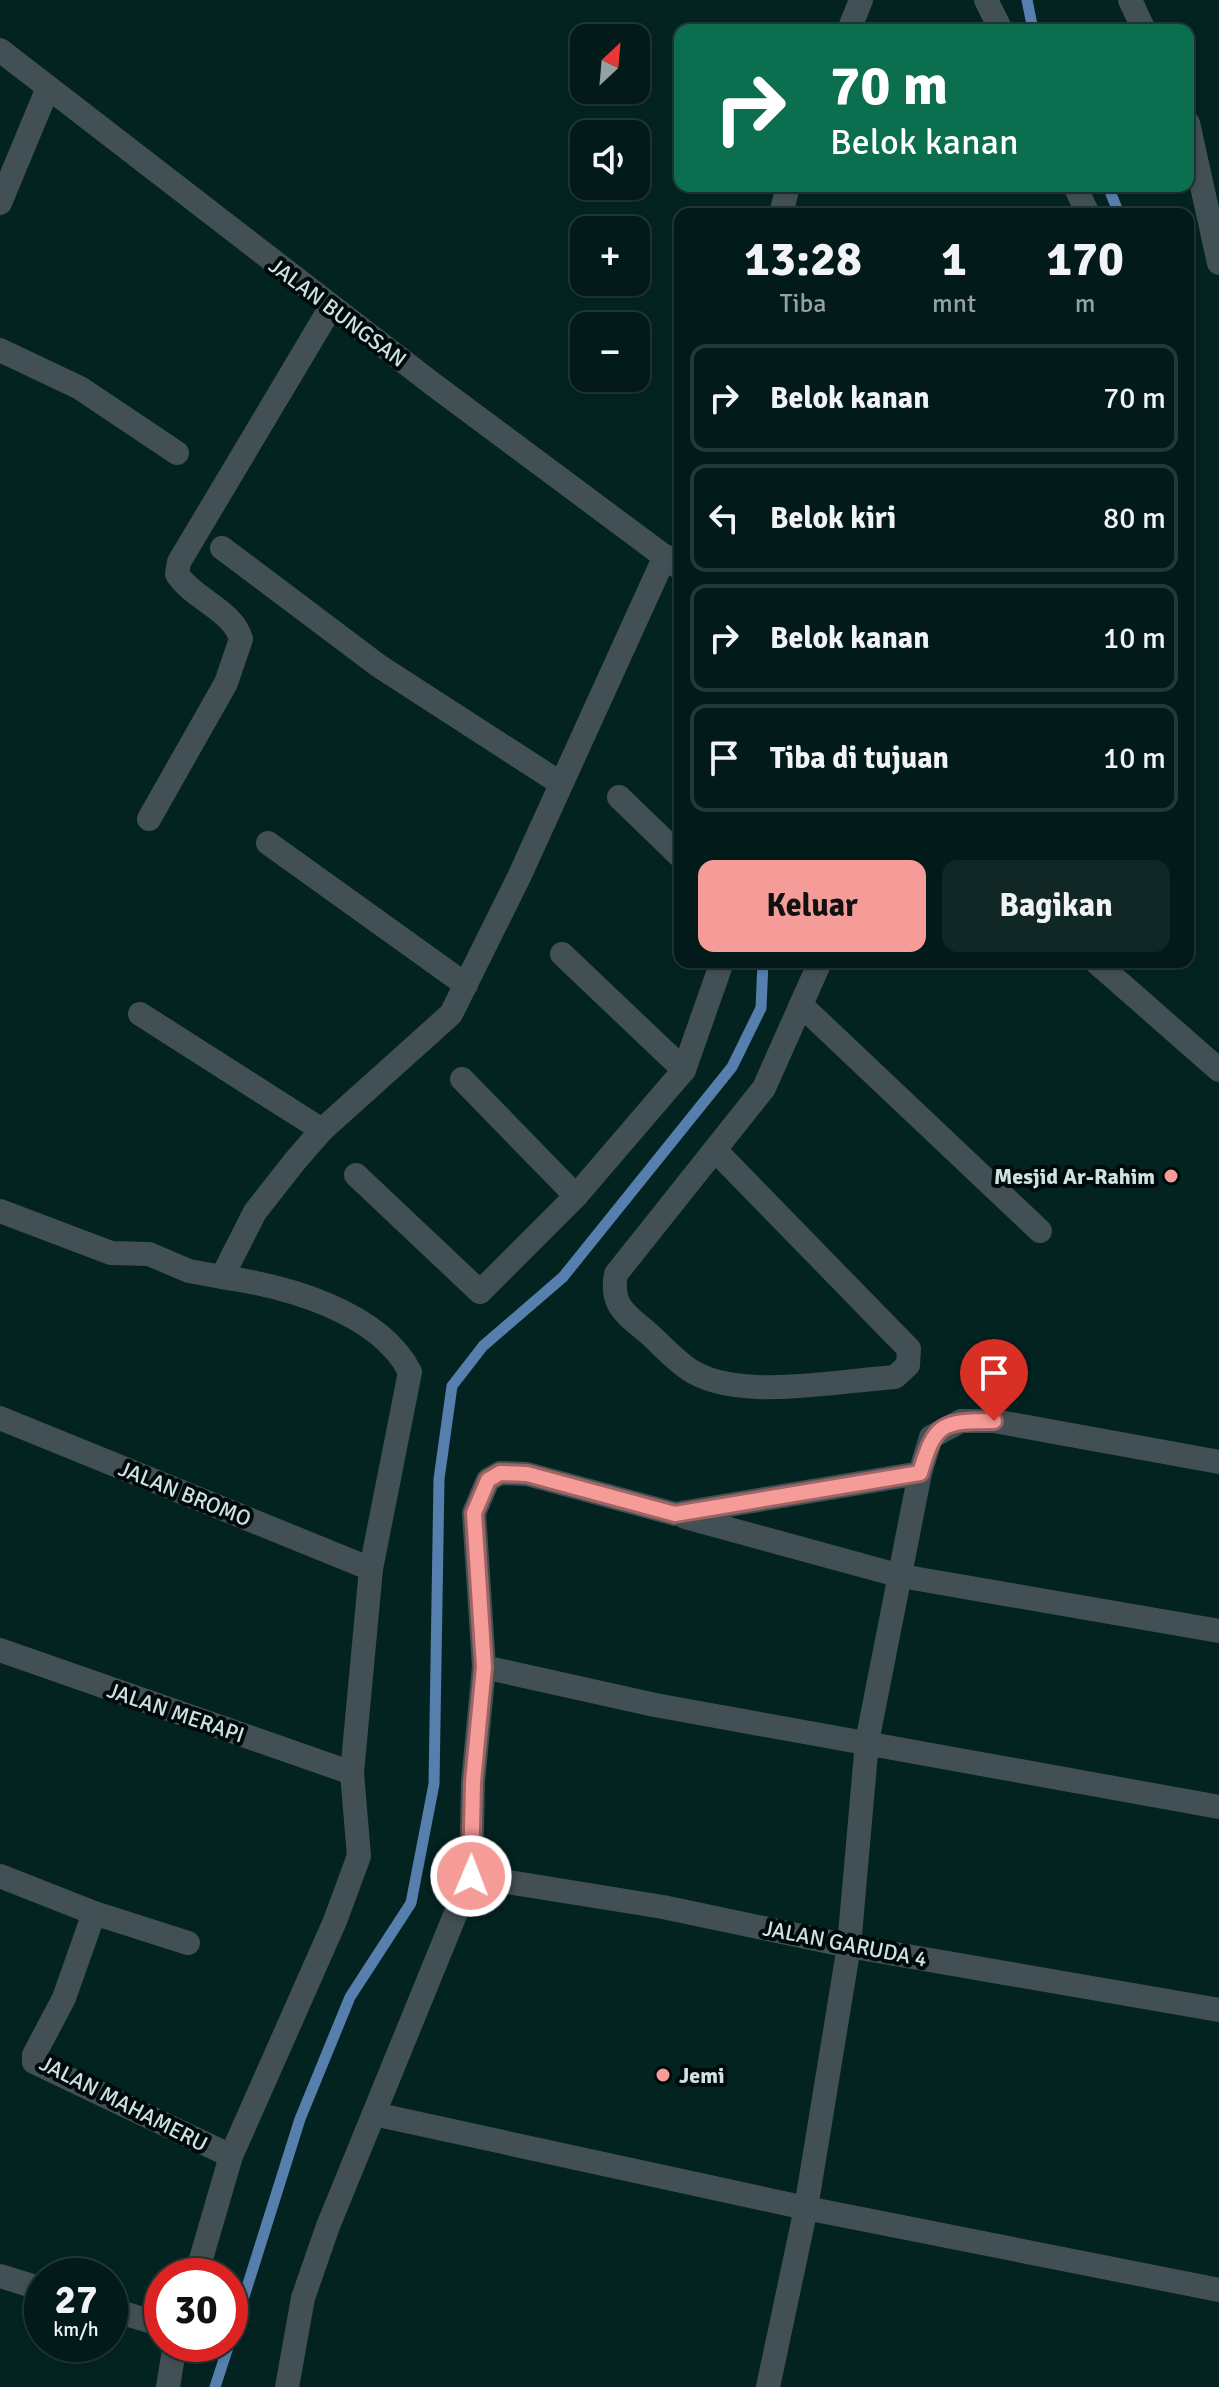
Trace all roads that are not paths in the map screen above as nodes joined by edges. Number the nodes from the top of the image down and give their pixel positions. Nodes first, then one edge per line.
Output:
1 (861, 0) edge
2 (986, 0) edge
3 (1130, 0) edge
4 (851, 24) edge
5 (998, 24) edge
6 (1141, 24) edge
7 (0, 50) edge
8 (47, 90) junction
9 (1194, 150) edge
10 (0, 203) edge
11 (1219, 263) edge
12 (331, 307) junction
13 (0, 350) edge
14 (177, 453) dead end
15 (222, 548) dead end
16 (673, 562) edge
17 (560, 783) junction
18 (619, 797) dead end
19 (149, 819) dead end
20 (268, 843) dead end
21 (674, 850) edge
22 (562, 954) dead end
23 (720, 968) edge
24 (817, 968) edge
25 (1103, 968) edge
26 (466, 985) junction
27 (801, 1005) junction
28 (140, 1014) dead end
29 (684, 1070) junction
30 (1219, 1070) edge
31 (462, 1079) dead end
32 (322, 1130) junction
33 (716, 1151) junction
34 (356, 1175) dead end
35 (576, 1196) junction
36 (0, 1211) edge
37 (1040, 1231) dead end
38 (222, 1277) junction
39 (0, 1418) edge
40 (1219, 1462) edge
41 (920, 1473) junction
42 (675, 1514) junction
43 (371, 1569) junction
44 (901, 1576) junction
45 (1219, 1631) edge
46 (0, 1650) edge
47 (484, 1667) junction
48 (867, 1742) junction
49 (352, 1773) junction
50 (1219, 1807) edge
51 (0, 1876) edge
52 (471, 1876) junction
53 (94, 1913) junction
54 (188, 1943) dead end
55 (849, 1946) junction
56 (1219, 2010) edge
57 (374, 2114) junction
58 (231, 2156) junction
59 (806, 2208) junction
60 (201, 2258) edge
61 (0, 2276) edge
62 (24, 2283) edge
63 (1219, 2290) edge
64 (172, 2362) edge
65 (168, 2387) edge
66 (290, 2387) edge
67 (768, 2387) edge

1 - 4 street
2 - 5 street
3 - 6 street
7 - 8 street, JALAN BUNGSAN
8 - 10 street
8 - 12 street, JALAN BUNGSAN
9 - 11 street
12 - 16 street, JALAN BUNGSAN
12 - 19 street
13 - 14 street
15 - 17 street
16 - 17 street
17 - 26 street
18 - 21 street
20 - 26 street
22 - 29 street
23 - 29 street
24 - 27 street
25 - 30 street
26 - 32 street
27 - 33 street
27 - 37 street
28 - 32 street
29 - 35 street
31 - 35 street
32 - 38 street
33 - 33 street
34 - 35 street
36 - 38 street
38 - 43 street
39 - 43 street, JALAN BROMO
40 - 41 street
41 - 42 street
41 - 44 street
42 - 44 street
42 - 47 street
43 - 49 street
44 - 45 street
44 - 48 street
46 - 49 street, JALAN MERAPI
47 - 48 street
47 - 52 street
48 - 50 street
48 - 55 street
49 - 58 street
51 - 53 street
52 - 55 street, JALAN GARUDA 4
52 - 57 street
53 - 54 street
53 - 58 street, JALAN MAHAMERU
55 - 56 street, JALAN GARUDA 4
55 - 59 street
57 - 59 street
57 - 66 street
58 - 60 street
59 - 63 street
59 - 67 street
61 - 62 street
64 - 65 street

